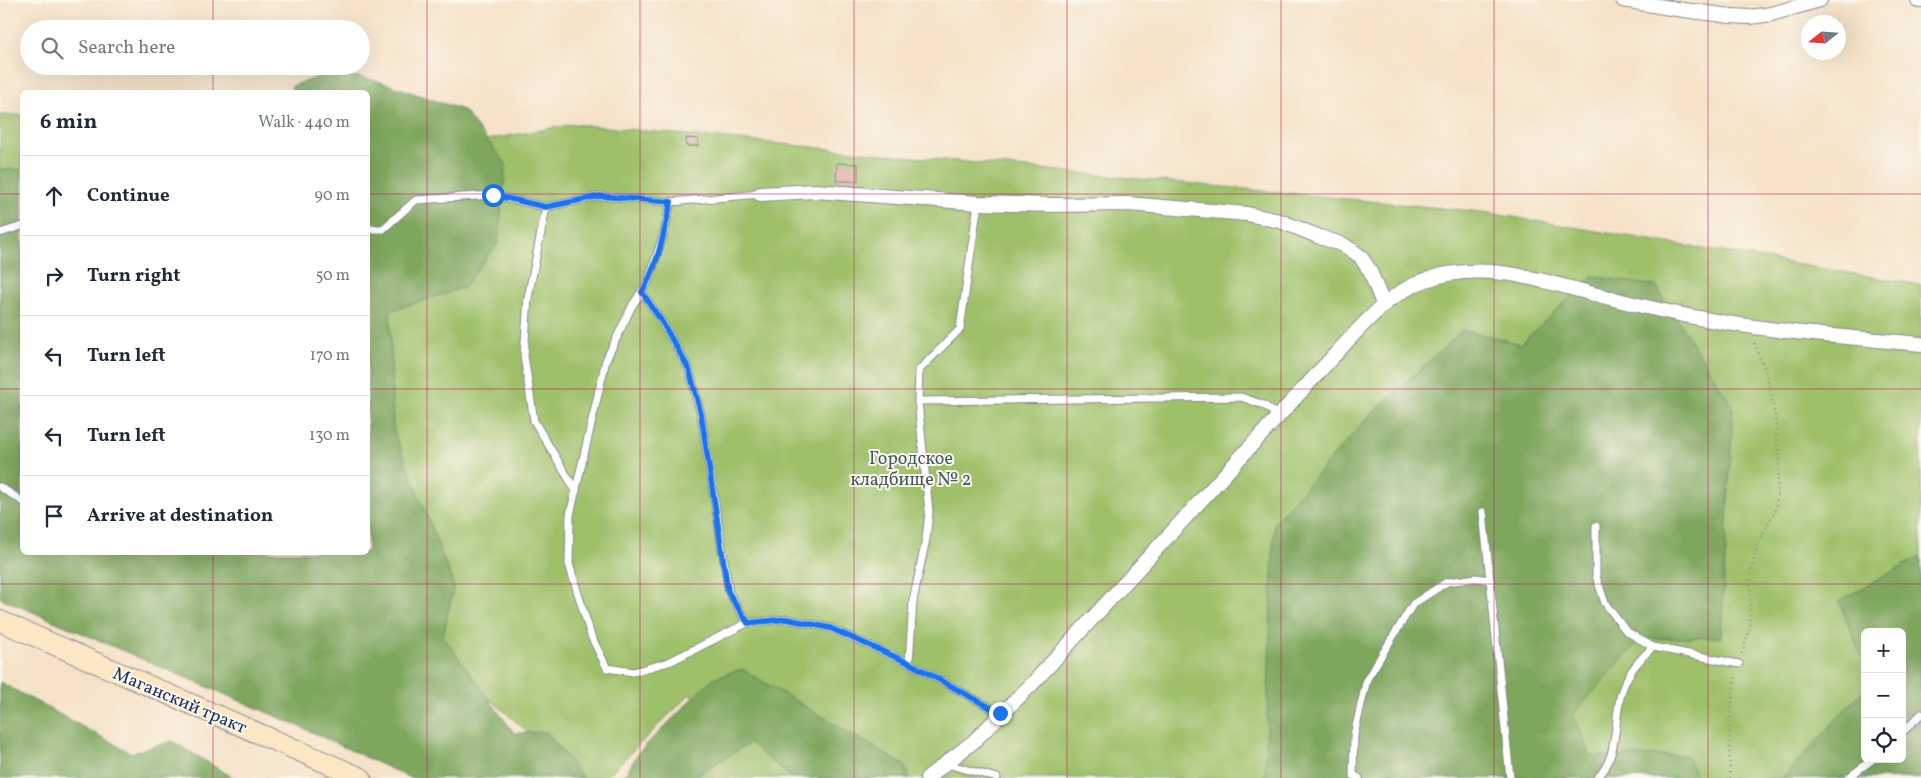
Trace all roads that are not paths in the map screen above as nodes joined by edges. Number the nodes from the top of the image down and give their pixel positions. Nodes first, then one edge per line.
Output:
1 (1624, 0) edge
2 (1820, 0) edge
3 (760, 194) joint
4 (671, 202) junction
5 (978, 203) junction
6 (546, 207) junction
7 (20, 227) edge
8 (370, 229) edge
9 (0, 232) edge
10 (642, 292) junction
11 (1383, 304) junction
12 (1921, 344) edge
13 (918, 401) junction
14 (1278, 416) junction
15 (0, 487) edge
16 (576, 491) junction
17 (20, 499) edge
18 (1483, 512) dead end
19 (1596, 526) dead end
20 (1490, 580) junction
21 (0, 621) edge
22 (748, 623) junction
23 (1653, 646) junction
24 (909, 663) junction
25 (1739, 664) road end
26 (1000, 713) junction
27 (1921, 714) edge
28 (1906, 729) edge
29 (1868, 763) edge
30 (947, 764) junction
31 (361, 778) edge
32 (927, 778) edge
33 (997, 778) edge
34 (1359, 778) edge
35 (1510, 778) edge
36 (1597, 778) edge
37 (1848, 778) edge

1 - 2 street
3 - 4 lane
3 - 5 street
4 - 6 lane
4 - 10 lane
5 - 11 street
5 - 13 lane
6 - 8 lane
6 - 16 lane
7 - 9 lane
10 - 16 lane
10 - 22 lane
11 - 12 street
11 - 14 street
13 - 14 lane
13 - 24 lane
14 - 26 street
15 - 17 lane
16 - 22 lane
18 - 20 lane
19 - 23 lane
20 - 34 lane
20 - 35 lane
21 - 31 main road, Маганский тракт
22 - 24 lane
23 - 25 lane
23 - 36 lane
24 - 26 lane
26 - 30 street
27 - 28 lane
29 - 37 lane
30 - 32 street
30 - 33 lane

